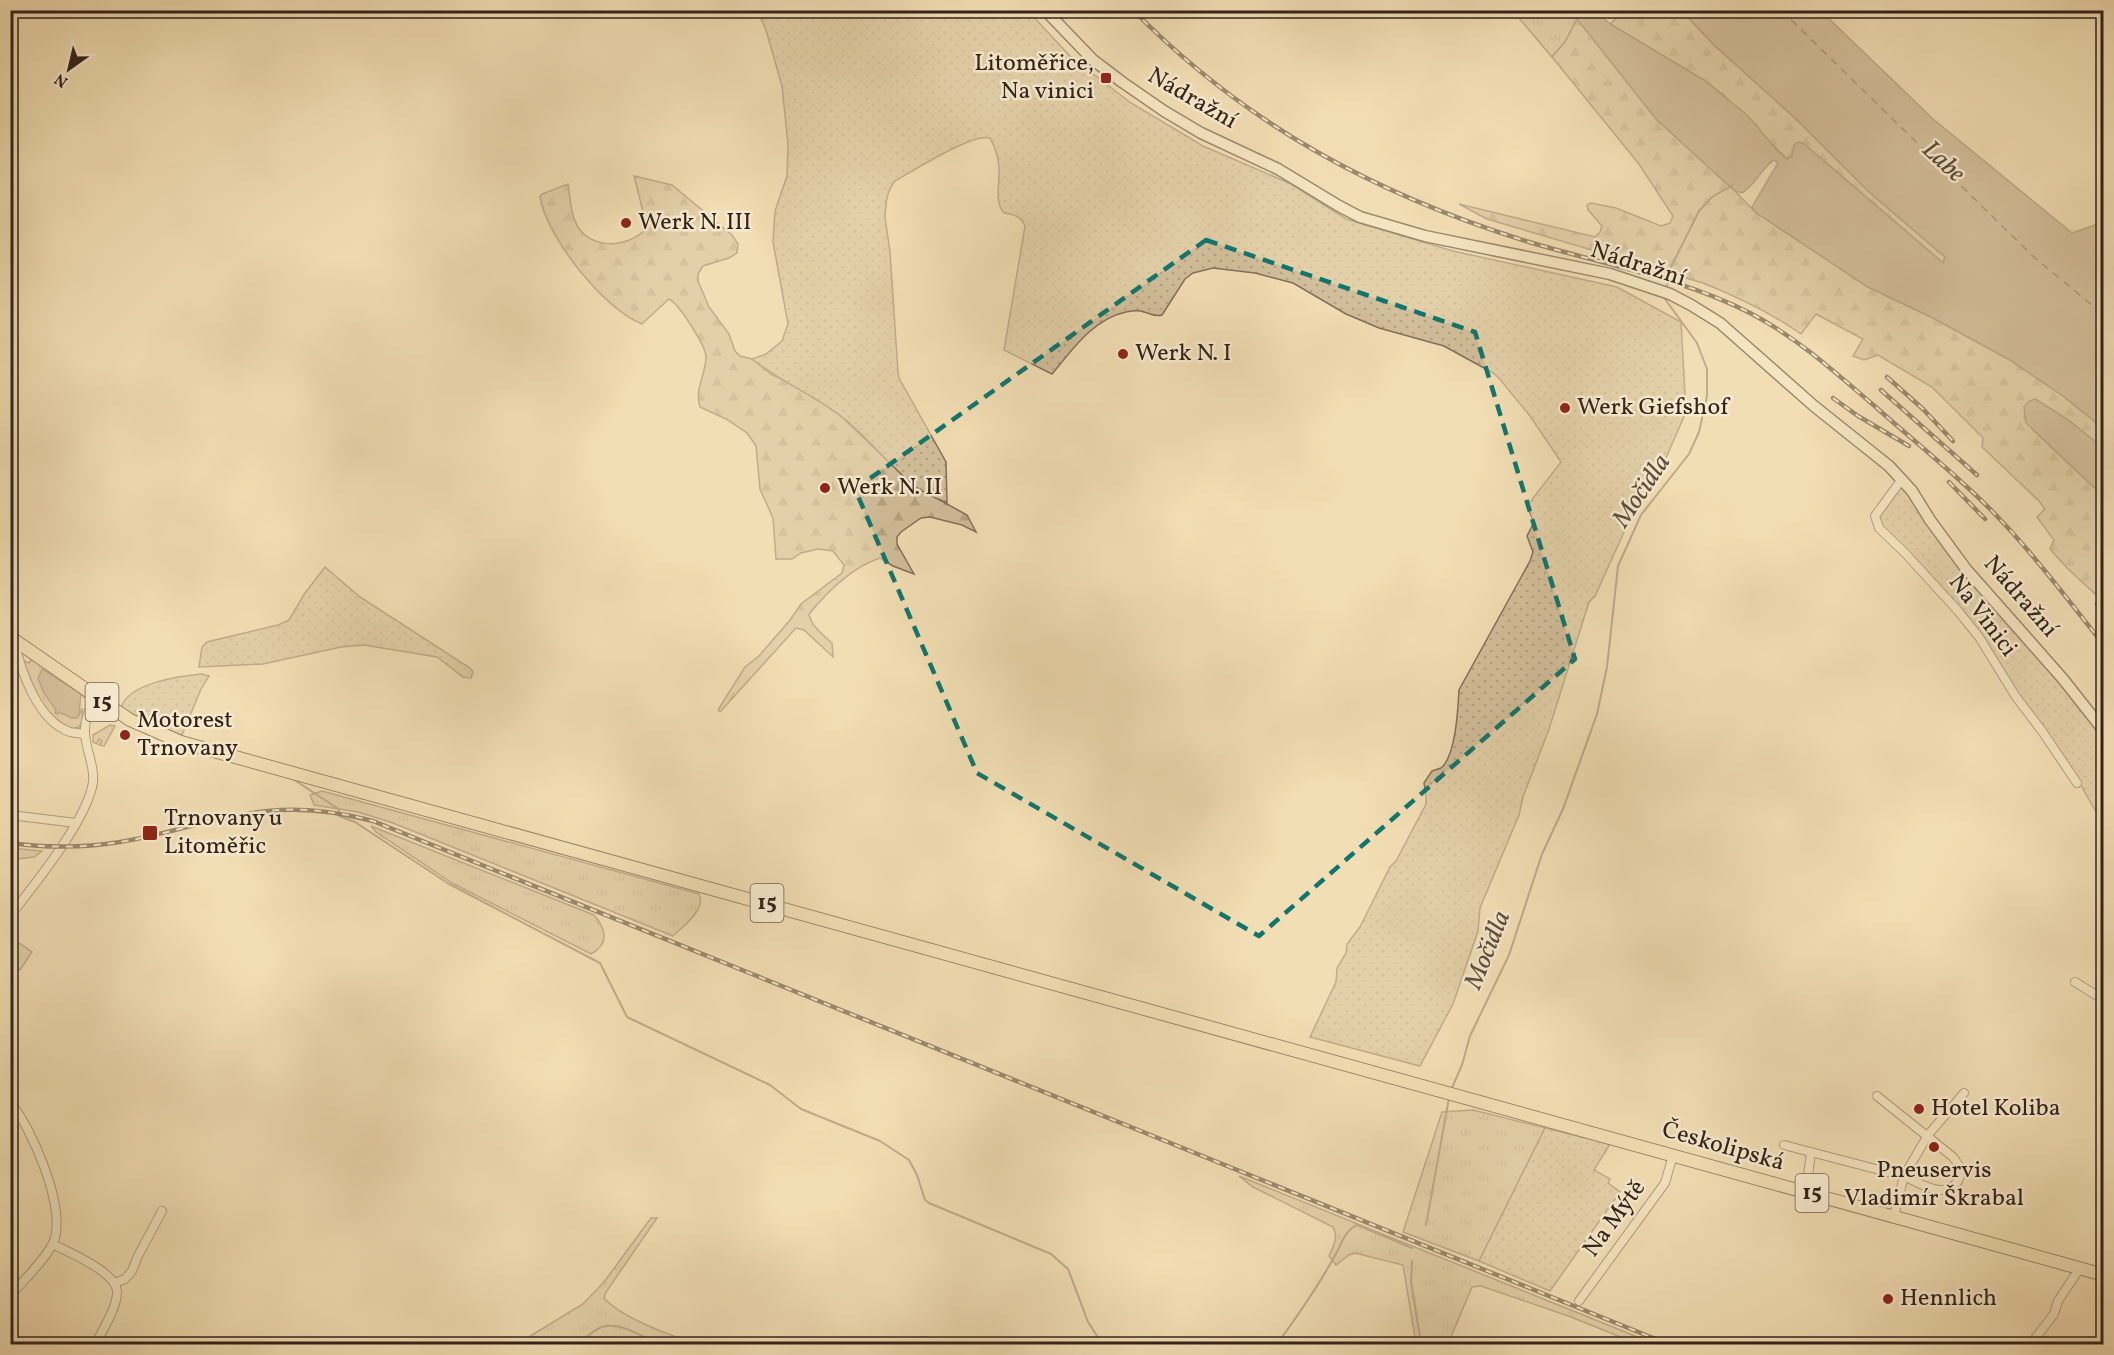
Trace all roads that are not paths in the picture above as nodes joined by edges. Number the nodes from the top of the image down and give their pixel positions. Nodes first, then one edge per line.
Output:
1 (1045, 10) edge
2 (1902, 478) junction
3 (12, 638) edge
4 (95, 697) junction
5 (2103, 731) edge
6 (84, 734) junction
7 (2077, 783) dead end
8 (10, 815) edge
9 (76, 823) junction
10 (10, 916) edge
11 (2075, 982) dead end
12 (2103, 1000) edge
13 (1964, 1092) dead end
14 (1877, 1096) dead end
15 (10, 1102) edge
16 (1928, 1136) junction
17 (1784, 1144) dead end
18 (1811, 1152) junction
19 (1673, 1155) junction
20 (1891, 1173) dead end
21 (1904, 1176) junction
22 (1806, 1192) junction
23 (162, 1211) dead end
24 (1894, 1216) junction
25 (52, 1244) junction
26 (2080, 1268) junction
27 (2103, 1275) edge
28 (115, 1283) junction
29 (10, 1296) edge
30 (1579, 1301) dead end
31 (95, 1344) edge
32 (2031, 1344) edge

1 - 2 main road, Nádražní
2 - 5 main road, Nádražní
2 - 7 street, Na Vinici
3 - 4 main road, 15
3 - 6 street
4 - 6 street
4 - 19 main road, Českolipská / 15
6 - 9 street
8 - 9 street
9 - 10 street
11 - 12 street
13 - 16 street
14 - 16 street
15 - 25 street
16 - 21 street
16 - 21 street
17 - 18 street
18 - 20 street
18 - 22 street
19 - 22 main road, Českolipská / 15
19 - 30 street, Na Mýtě
21 - 24 street
22 - 24 main road, Českolipská / 15
23 - 28 street
24 - 26 main road, Českolipská / 15
25 - 28 street
25 - 29 street
26 - 27 main road, Českolipská / 15
26 - 32 street
28 - 31 street

